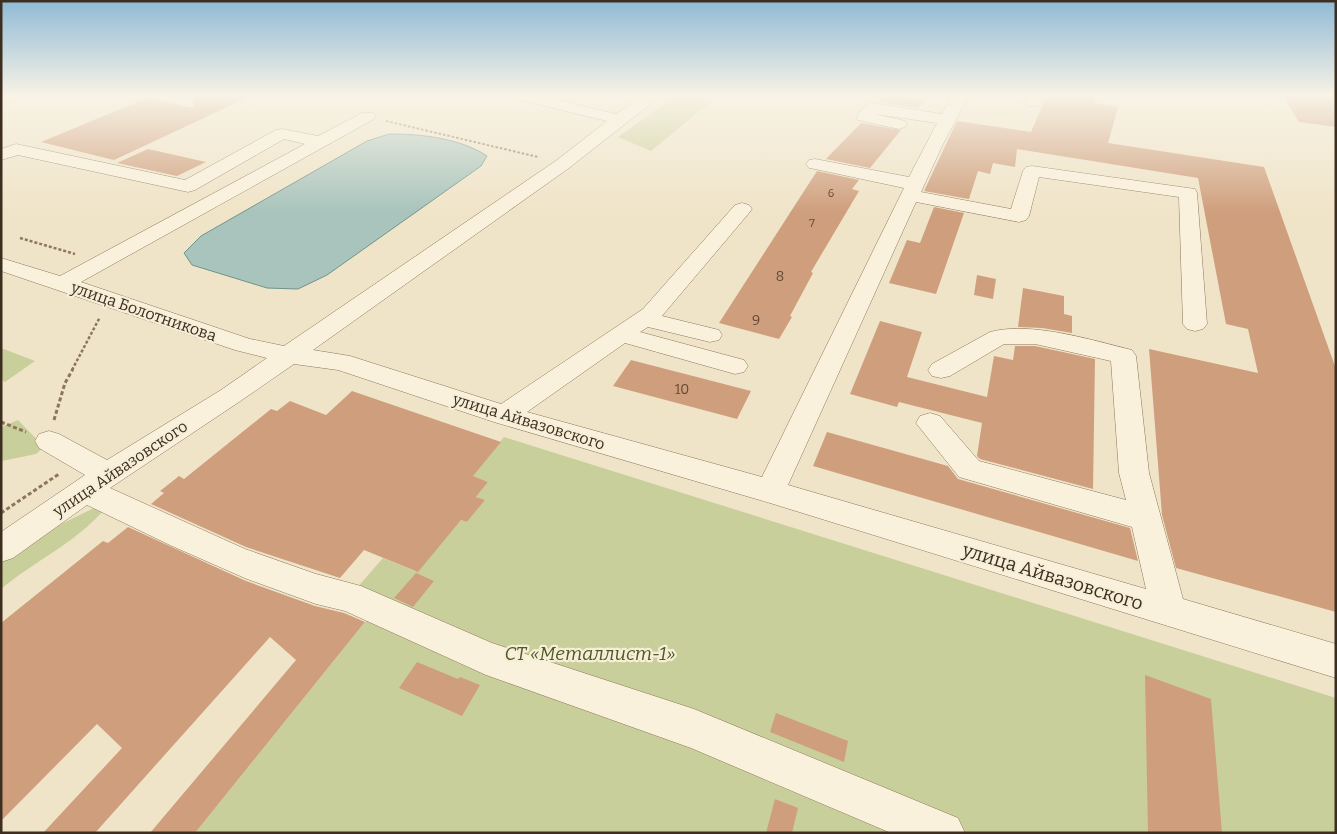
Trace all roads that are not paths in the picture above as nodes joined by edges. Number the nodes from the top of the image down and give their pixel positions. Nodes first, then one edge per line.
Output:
1 (336, 134) edge
2 (601, 134) edge
3 (940, 134) edge
4 (321, 142) junction
5 (1, 154) edge
6 (814, 164) dead end
7 (912, 190) junction
8 (742, 209) dead end
9 (1, 264) edge
10 (62, 284) junction
11 (645, 319) junction
12 (1195, 324) dead end
13 (622, 335) junction
14 (710, 335) dead end
15 (288, 355) junction
16 (735, 366) dead end
17 (942, 370) dead end
18 (504, 415) junction
19 (930, 423) dead end
20 (49, 441) road end
21 (92, 474) junction
22 (770, 491) junction
23 (1145, 518) junction
24 (1, 549) edge
25 (1169, 611) junction
26 (1336, 661) edge
27 (943, 833) edge

1 - 4 street
2 - 15 street, улица Айвазовского
3 - 7 street
4 - 5 street
4 - 10 street
6 - 7 street
7 - 12 street
7 - 22 street
8 - 11 street
9 - 10 street, улица Болотникова
10 - 15 street, улица Болотникова
11 - 13 street
11 - 14 street
13 - 16 street
13 - 18 street
15 - 18 street, улица Айвазовского
15 - 21 street, улица Айвазовского
17 - 23 street
18 - 22 street, улица Айвазовского
19 - 23 street
20 - 21 street
21 - 24 street, улица Айвазовского
21 - 27 street
22 - 25 street, улица Айвазовского
23 - 25 street
25 - 26 street, улица Айвазовского

